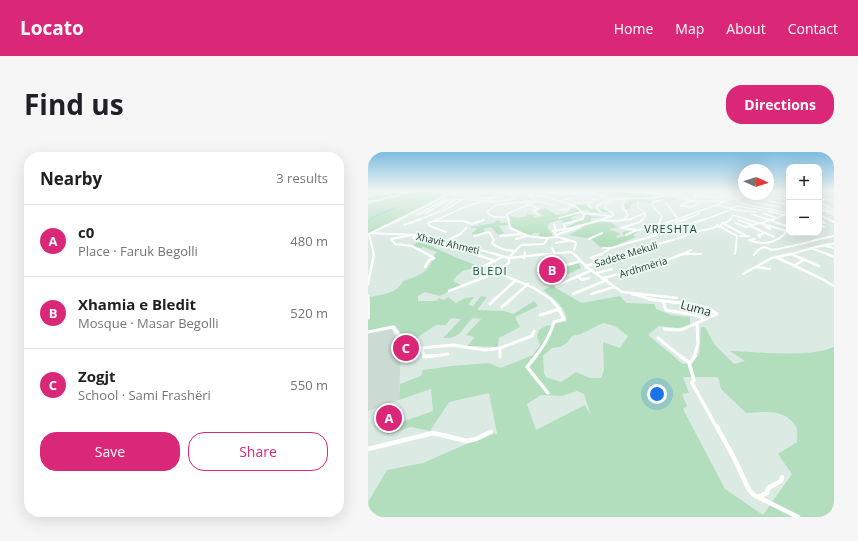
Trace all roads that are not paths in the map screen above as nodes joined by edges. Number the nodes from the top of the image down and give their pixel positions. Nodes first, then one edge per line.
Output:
1 (420, 208) edge
2 (422, 208) edge
3 (435, 208) joint
4 (449, 208) edge
5 (462, 208) edge
6 (492, 208) edge
7 (522, 208) edge
8 (538, 208) edge
9 (569, 208) edge
10 (578, 208) edge
11 (598, 208) edge
12 (606, 208) edge
13 (623, 208) edge
14 (639, 208) edge
15 (653, 208) edge
16 (669, 208) edge
17 (709, 208) edge
18 (729, 208) edge
19 (749, 208) edge
20 (764, 208) edge
21 (428, 209) junction
22 (733, 209) junction
23 (822, 209) edge
24 (822, 209) edge
25 (822, 209) edge
26 (560, 210) dead end
27 (760, 210) dead end
28 (768, 211) dead end
29 (833, 211) edge
30 (602, 212) dead end
31 (699, 212) junction
32 (756, 212) dead end
33 (786, 212) edge
34 (426, 213) dead end
35 (583, 213) junction
36 (764, 213) dead end
37 (645, 214) junction
38 (752, 214) dead end
39 (418, 215) dead end
40 (539, 215) dead end
41 (784, 215) joint
42 (834, 215) edge
43 (822, 216) edge
44 (508, 217) junction
45 (611, 217) junction
46 (559, 218) dead end
47 (777, 218) junction
48 (436, 219) junction
49 (678, 219) junction
50 (484, 220) dead end
51 (601, 220) junction
52 (618, 220) junction
53 (738, 220) dead end
54 (770, 220) junction
55 (676, 222) dead end
56 (822, 222) edge
57 (834, 222) edge
58 (722, 223) junction
59 (736, 223) dead end
60 (761, 223) junction
61 (825, 223) dead end
62 (554, 224) dead end
63 (753, 224) junction
64 (404, 225) dead end
65 (717, 225) junction
66 (658, 226) junction
67 (750, 226) junction
68 (786, 226) edge
69 (580, 227) dead end
70 (466, 228) dead end
71 (565, 229) junction
72 (636, 230) junction
73 (760, 230) junction
74 (556, 231) junction
75 (446, 232) dead end
76 (639, 232) dead end
77 (667, 232) junction
78 (755, 232) dead end
79 (602, 233) dead end
80 (687, 233) junction
81 (766, 233) junction
82 (369, 234) edge
83 (522, 234) junction
84 (412, 235) junction
85 (416, 235) junction
86 (556, 235) junction
87 (626, 235) dead end
88 (474, 236) dead end
89 (500, 236) dead end
90 (527, 236) junction
91 (740, 236) dead end
92 (745, 236) junction
93 (749, 236) dead end
94 (834, 236) edge
95 (558, 237) junction
96 (760, 237) dead end
97 (774, 237) dead end
98 (548, 238) junction
99 (418, 239) dead end
100 (516, 239) dead end
101 (589, 239) dead end
102 (755, 239) dead end
103 (569, 240) junction
104 (446, 241) junction
105 (556, 243) dead end
106 (461, 245) junction
107 (833, 246) edge
108 (552, 248) dead end
109 (603, 248) dead end
110 (611, 248) junction
111 (811, 248) junction
112 (691, 250) dead end
113 (516, 251) junction
114 (572, 251) junction
115 (526, 252) dead end
116 (555, 254) junction
117 (602, 254) junction
118 (683, 254) junction
119 (701, 254) dead end
120 (735, 254) dead end
121 (790, 254) junction
122 (754, 255) dead end
123 (833, 256) edge
124 (502, 257) junction
125 (776, 257) junction
126 (509, 258) junction
127 (524, 258) junction
128 (591, 258) dead end
129 (609, 259) junction
130 (803, 260) junction
131 (495, 261) junction
132 (581, 261) junction
133 (425, 266) dead end
134 (484, 266) dead end
135 (585, 266) junction
136 (794, 266) junction
137 (819, 266) dead end
138 (757, 267) junction
139 (555, 268) dead end
140 (612, 269) dead end
141 (770, 269) dead end
142 (592, 270) junction
143 (478, 272) dead end
144 (495, 273) junction
145 (597, 274) junction
146 (743, 274) dead end
147 (577, 276) junction
148 (589, 278) dead end
149 (603, 278) junction
150 (516, 280) junction
151 (607, 280) junction
152 (368, 284) edge
153 (528, 284) junction
154 (556, 286) dead end
155 (834, 286) edge
156 (614, 287) junction
157 (449, 291) dead end
158 (573, 294) dead end
159 (591, 294) dead end
160 (632, 294) junction
161 (368, 296) edge
162 (677, 298) dead end
163 (663, 302) junction
164 (490, 304) dead end
165 (502, 307) dead end
166 (560, 309) junction
167 (540, 315) dead end
168 (368, 318) edge
169 (706, 319) junction
170 (697, 324) junction
171 (664, 329) dead end
172 (534, 331) dead end
173 (368, 332) edge
174 (658, 338) dead end
175 (422, 348) junction
176 (500, 348) junction
177 (448, 354) dead end
178 (500, 357) dead end
179 (689, 363) junction
180 (548, 393) dead end
181 (491, 432) dead end
182 (368, 449) edge
183 (782, 477) dead end
184 (758, 497) junction
185 (798, 517) edge

1 - 82 street
2 - 21 street
3 - 21 street
3 - 34 street
4 - 64 street
5 - 48 street
6 - 44 street
7 - 44 street
8 - 40 street
9 - 26 street
10 - 35 street
11 - 30 street
12 - 45 street
13 - 52 street
14 - 37 street
15 - 66 street
16 - 49 street
17 - 31 street
18 - 22 street
19 - 27 street
20 - 33 street
21 - 39 street
22 - 32 street
22 - 77 street
23 - 29 street
24 - 29 street
25 - 42 street
28 - 41 street
31 - 49 street
31 - 55 street
35 - 45 street
35 - 46 street
35 - 71 street
36 - 47 street
37 - 52 street
37 - 72 street
38 - 54 street
41 - 47 street
43 - 57 street
44 - 83 street
45 - 51 street
47 - 54 street
48 - 50 street
48 - 75 street
49 - 66 street
51 - 52 street
51 - 71 street
53 - 63 street
54 - 60 street
54 - 68 street
56 - 61 street
58 - 60 street
58 - 65 street
58 - 92 street
59 - 67 street
60 - 63 street
60 - 102 street
62 - 74 street
63 - 67 street
65 - 80 street
65 - 120 street
66 - 72 street
66 - 76 street
66 - 77 street
67 - 73 street
69 - 86 street
70 - 104 street
71 - 74 street
72 - 87 street
73 - 78 street
73 - 81 street
74 - 86 street
77 - 80 street
77 - 110 street
79 - 101 street
80 - 129 street, Sadete Mekuli
81 - 96 street
81 - 97 street
82 - 84 street, Xhavit Ahmeti
82 - 152 street
83 - 89 street
83 - 90 street
84 - 85 street, Xhavit Ahmeti
84 - 133 street
85 - 99 street
85 - 104 street, Xhavit Ahmeti
86 - 95 street
88 - 113 street
90 - 98 street
90 - 100 street
91 - 92 street
92 - 93 street
94 - 122 street
95 - 98 street
95 - 103 street
98 - 113 street
103 - 105 street
103 - 114 street
104 - 106 street, Xhavit Ahmeti
106 - 124 street, Xhavit Ahmeti
106 - 131 street
107 - 111 street
108 - 116 street
109 - 110 street
110 - 117 street
111 - 121 street
111 - 123 street
112 - 118 street, Ardhmëria
113 - 126 street
114 - 116 street, Xhavit Ahmeti
114 - 132 street
115 - 127 street
116 - 127 street, Xhavit Ahmeti
117 - 128 street
117 - 129 street
118 - 119 street, Ardhmëria
118 - 149 street, Ardhmëria
121 - 125 street
121 - 130 street
124 - 126 street, Xhavit Ahmeti
124 - 131 street
125 - 136 street
125 - 138 street
126 - 127 street, Xhavit Ahmeti
126 - 144 street
129 - 135 street, Sadete Mekuli
130 - 136 street
130 - 137 street
131 - 134 street
132 - 135 street
132 - 139 street
135 - 142 street
136 - 155 street
138 - 141 street
138 - 146 street
140 - 145 street
142 - 145 street
142 - 147 street
143 - 144 street
144 - 150 street
144 - 157 street
145 - 149 street
147 - 148 street
147 - 154 street
149 - 151 street
150 - 153 street
150 - 164 street
151 - 156 street
151 - 158 street
153 - 165 street
153 - 166 street
156 - 159 street
156 - 160 street
160 - 162 street
160 - 163 street, Luma
161 - 168 street
163 - 169 street, Luma
163 - 169 street, Luma
166 - 167 street
166 - 180 street
169 - 170 street, Luma
170 - 171 street, Luma
170 - 179 street, Luma
172 - 176 street
173 - 175 street
174 - 179 street
175 - 176 street
175 - 177 street
176 - 178 street
179 - 184 street
181 - 182 street
183 - 184 street
184 - 185 street

